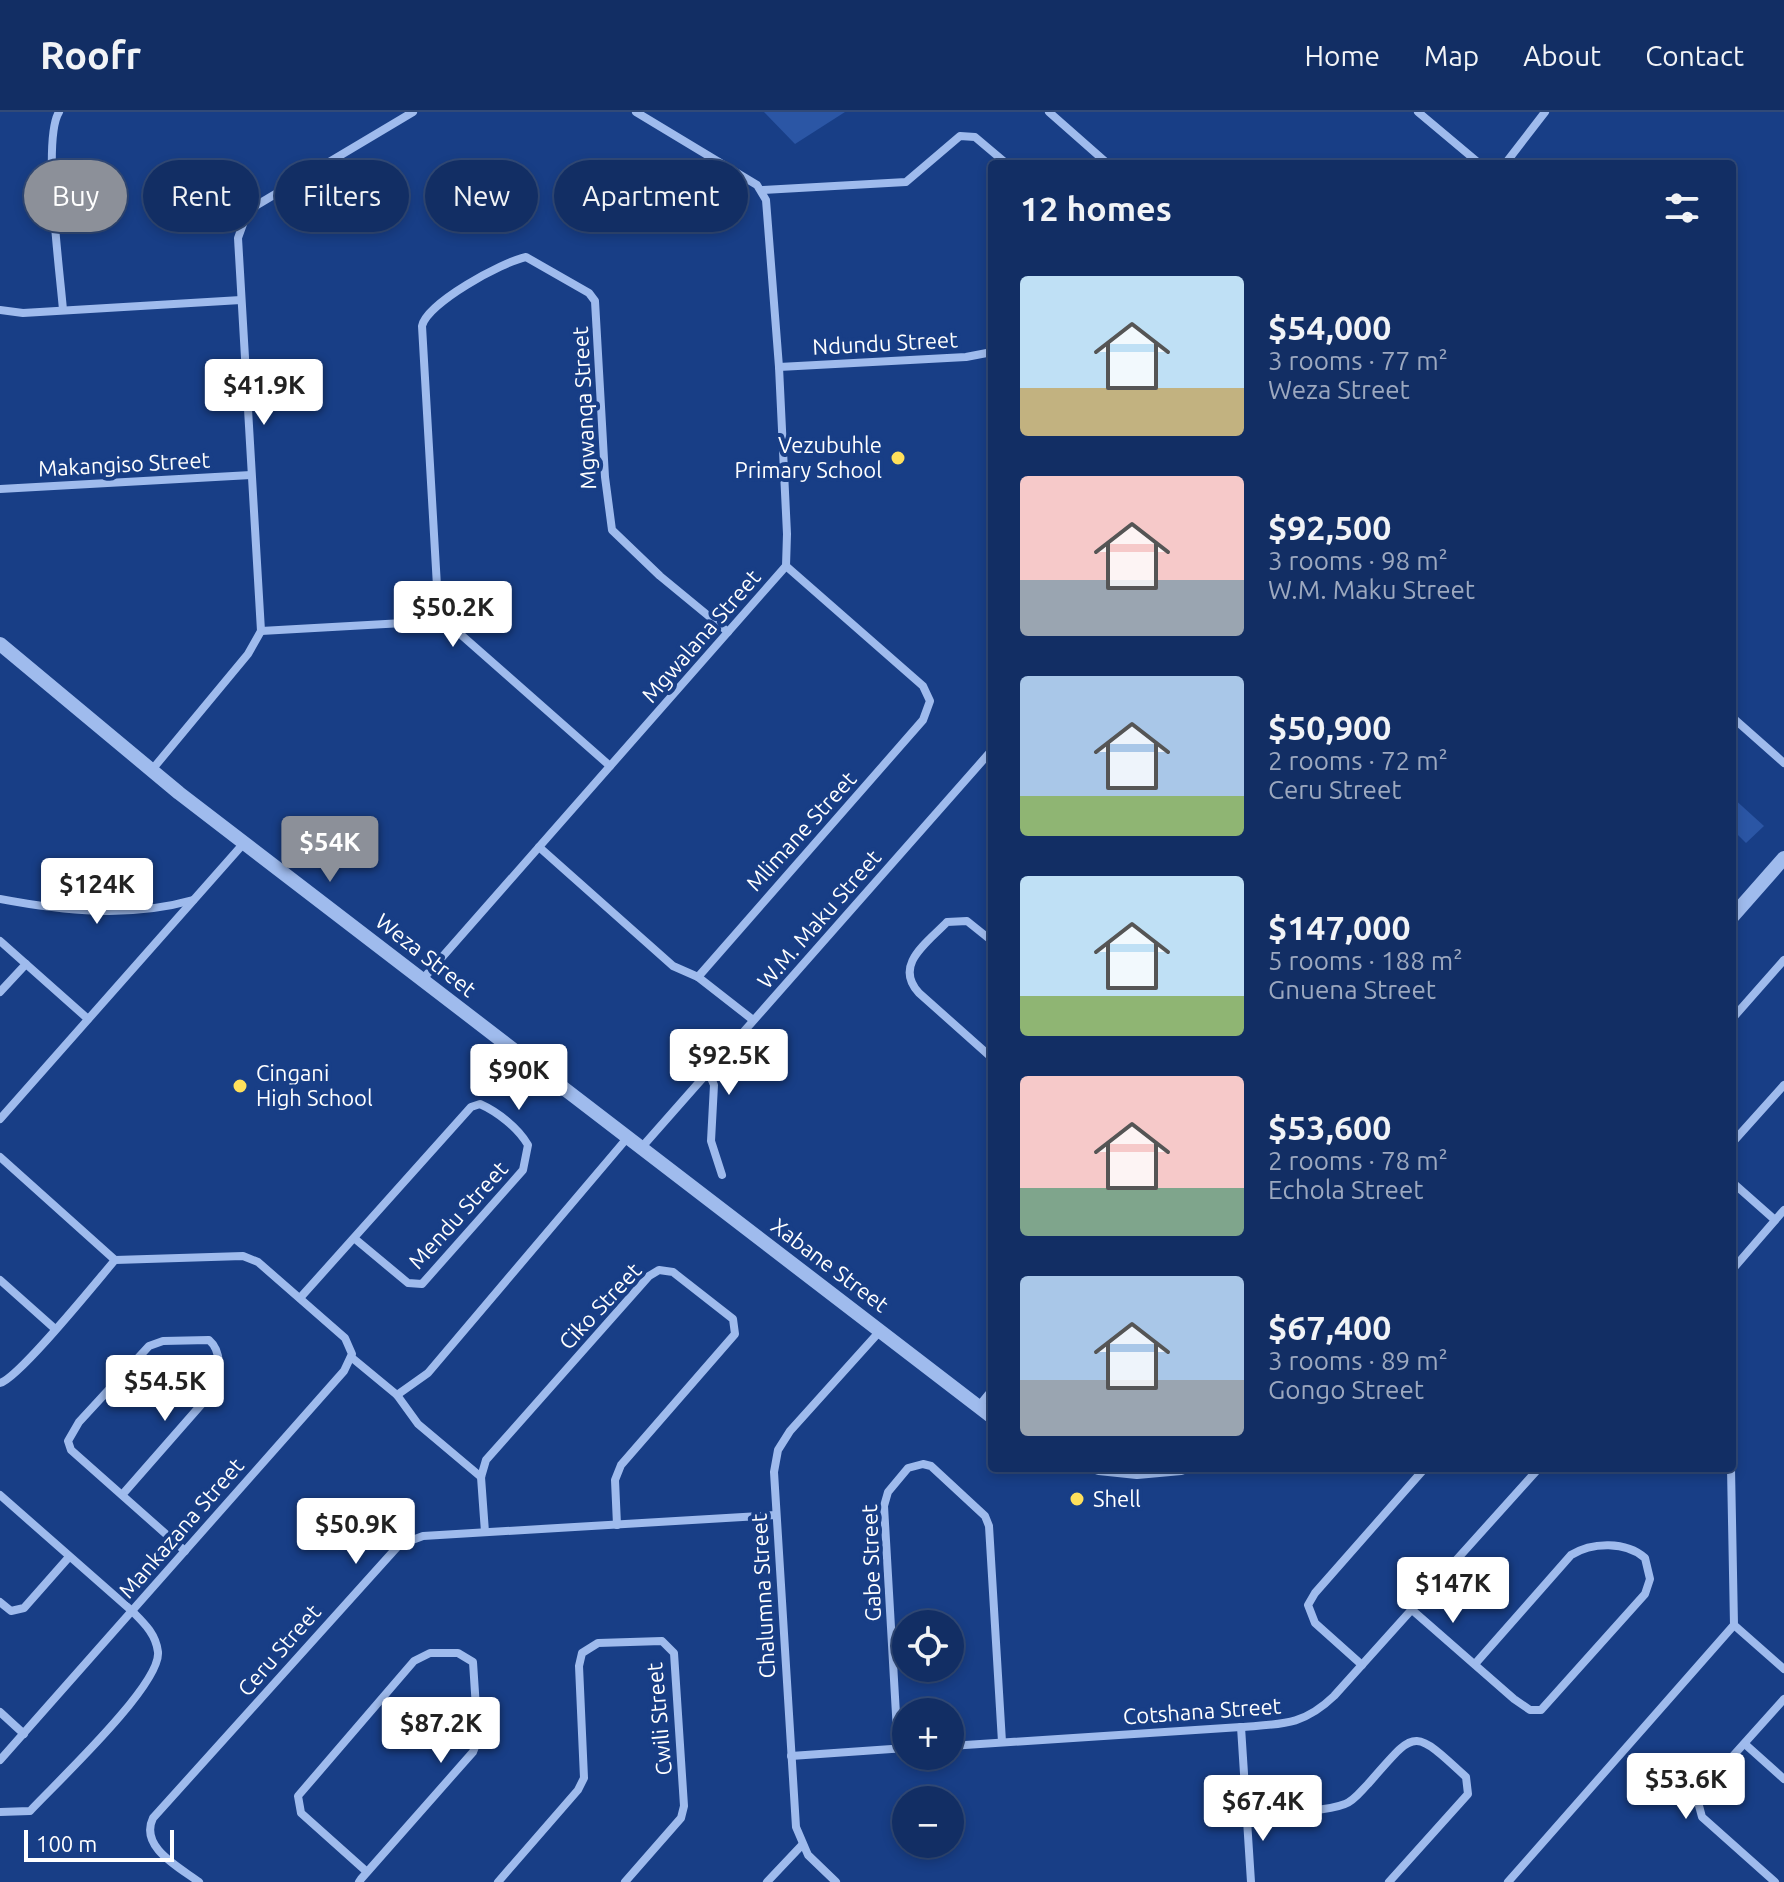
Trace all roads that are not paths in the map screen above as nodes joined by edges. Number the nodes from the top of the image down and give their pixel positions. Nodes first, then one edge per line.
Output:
1 (59, 112) edge
2 (636, 112) edge
3 (1049, 112) edge
4 (1418, 112) edge
5 (1545, 112) edge
6 (409, 113) edge
7 (1002, 160) edge
8 (1103, 160) edge
9 (1475, 160) edge
10 (1508, 160) edge
11 (763, 190) junction
12 (241, 300) junction
13 (0, 310) edge
14 (63, 310) junction
15 (988, 353) edge
16 (779, 367) junction
17 (251, 475) junction
18 (0, 489) edge
19 (786, 566) junction
20 (439, 621) junction
21 (261, 631) junction
22 (728, 632) junction
23 (0, 644) edge
24 (1736, 721) edge
25 (988, 755) edge
26 (1784, 763) edge
27 (610, 766) junction
28 (151, 771) junction
29 (244, 843) junction
30 (539, 847) junction
31 (1784, 858) edge
32 (0, 899) edge
33 (193, 900) junction
34 (1736, 912) edge
35 (988, 938) edge
36 (0, 941) edge
37 (1784, 960) edge
38 (26, 964) junction
39 (698, 977) junction
40 (422, 980) junction
41 (0, 992) edge
42 (1736, 1014) edge
43 (88, 1019) junction
44 (753, 1020) junction
45 (988, 1054) edge
46 (708, 1071) junction
47 (1784, 1085) edge
48 (0, 1119) edge
49 (628, 1137) junction
50 (1736, 1139) edge
51 (642, 1147) junction
52 (0, 1157) edge
53 (722, 1175) dead end
54 (1736, 1186) edge
55 (1784, 1210) edge
56 (1775, 1220) junction
57 (354, 1238) junction
58 (115, 1260) junction
59 (1736, 1265) edge
60 (0, 1280) edge
61 (300, 1298) junction
62 (54, 1328) junction
63 (880, 1331) junction
64 (351, 1357) junction
65 (0, 1383) edge
66 (397, 1395) junction
67 (988, 1395) edge
68 (978, 1407) junction
69 (988, 1414) edge
70 (1421, 1472) edge
71 (1535, 1472) edge
72 (1731, 1472) edge
73 (481, 1477) junction
74 (0, 1495) edge
75 (122, 1495) junction
76 (776, 1515) junction
77 (617, 1525) junction
78 (485, 1532) junction
79 (185, 1551) junction
80 (69, 1557) junction
81 (0, 1602) edge
82 (1411, 1609) junction
83 (132, 1611) junction
84 (1734, 1625) junction
85 (1475, 1664) junction
86 (1362, 1665) junction
87 (1784, 1669) edge
88 (898, 1698) edge
89 (1784, 1699) edge
90 (0, 1712) edge
91 (1241, 1727) junction
92 (24, 1734) junction
93 (1002, 1742) junction
94 (964, 1745) edge
95 (1746, 1745) junction
96 (892, 1749) edge
97 (791, 1756) junction
98 (0, 1760) edge
99 (1784, 1779) edge
100 (0, 1812) edge
101 (1245, 1812) junction
102 (802, 1845) junction
103 (367, 1872) junction
104 (199, 1882) edge
105 (359, 1882) edge
106 (498, 1882) edge
107 (625, 1882) edge
108 (767, 1882) edge
109 (836, 1882) edge
110 (1251, 1882) edge
111 (1389, 1882) edge
112 (1508, 1882) edge
113 (1775, 1882) edge

1 - 14 street
2 - 11 street
3 - 8 street
4 - 9 street
5 - 10 street
6 - 12 street
7 - 11 street
11 - 16 street, Mgwalana Street
12 - 14 street
12 - 17 street
13 - 14 street
15 - 16 street, Ndundu Street
16 - 19 street, Mgwalana Street
17 - 18 street, Makangiso Street
17 - 21 street
19 - 22 street, Mgwalana Street
19 - 39 street, Mlimane Street
20 - 21 street
20 - 22 street, Mgwanqa Street
20 - 27 street
21 - 28 street
22 - 27 street, Mgwalana Street
23 - 28 street, Weza Street
24 - 26 street
25 - 44 street, W.M. Maku Street
27 - 30 street, Mgwalana Street
28 - 29 street, Weza Street
29 - 33 street
29 - 40 street, Weza Street
30 - 39 street
30 - 40 street, Mgwalana Street
31 - 34 street
32 - 33 street
33 - 43 street
35 - 45 street
36 - 38 street
37 - 42 street
38 - 41 street
38 - 43 street
39 - 44 street
40 - 49 street, Weza Street
43 - 48 street
44 - 46 street, W.M. Maku Street
46 - 51 street, W.M. Maku Street
46 - 53 street
47 - 50 street
49 - 51 street, Weza Street
49 - 66 street
51 - 63 street, Xabane Street
52 - 58 street
54 - 56 street
55 - 56 street
56 - 59 street
57 - 57 street, Mendu Street
57 - 61 street, Mendu Street
58 - 61 street
58 - 62 street
60 - 62 street
61 - 64 street
62 - 65 street
63 - 68 street, Xabane Street
63 - 76 street, Chalumna Street
64 - 66 street
64 - 79 street, Mankazana Street
66 - 73 street
67 - 68 street
68 - 69 street, Xabane Street
70 - 86 street
71 - 82 street, Cotshana Street
72 - 84 street
73 - 77 street, Ciko Street
73 - 78 street
74 - 80 street
75 - 75 street
75 - 79 street
76 - 77 street, Ceru Street
76 - 97 street, Chalumna Street
77 - 78 street, Ceru Street
78 - 104 street, Ceru Street
79 - 83 street, Mankazana Street
80 - 81 street
80 - 83 street
82 - 85 street
82 - 86 street, Cotshana Street
83 - 92 street, Mankazana Street
83 - 100 street
84 - 87 street
84 - 112 street
85 - 85 street
86 - 91 street, Cotshana Street
88 - 93 street, Gabe Street
89 - 95 street
90 - 92 street
91 - 93 street, Cotshana Street
91 - 101 street
92 - 98 street, Mankazana Street
93 - 94 street, Cotshana Street
95 - 99 street
95 - 113 street
96 - 97 street
97 - 102 street, Chalumna Street
101 - 110 street
101 - 111 street
102 - 108 street
102 - 109 street, Chalumna Street
103 - 103 street
103 - 105 street
106 - 107 street, Cwili Street

